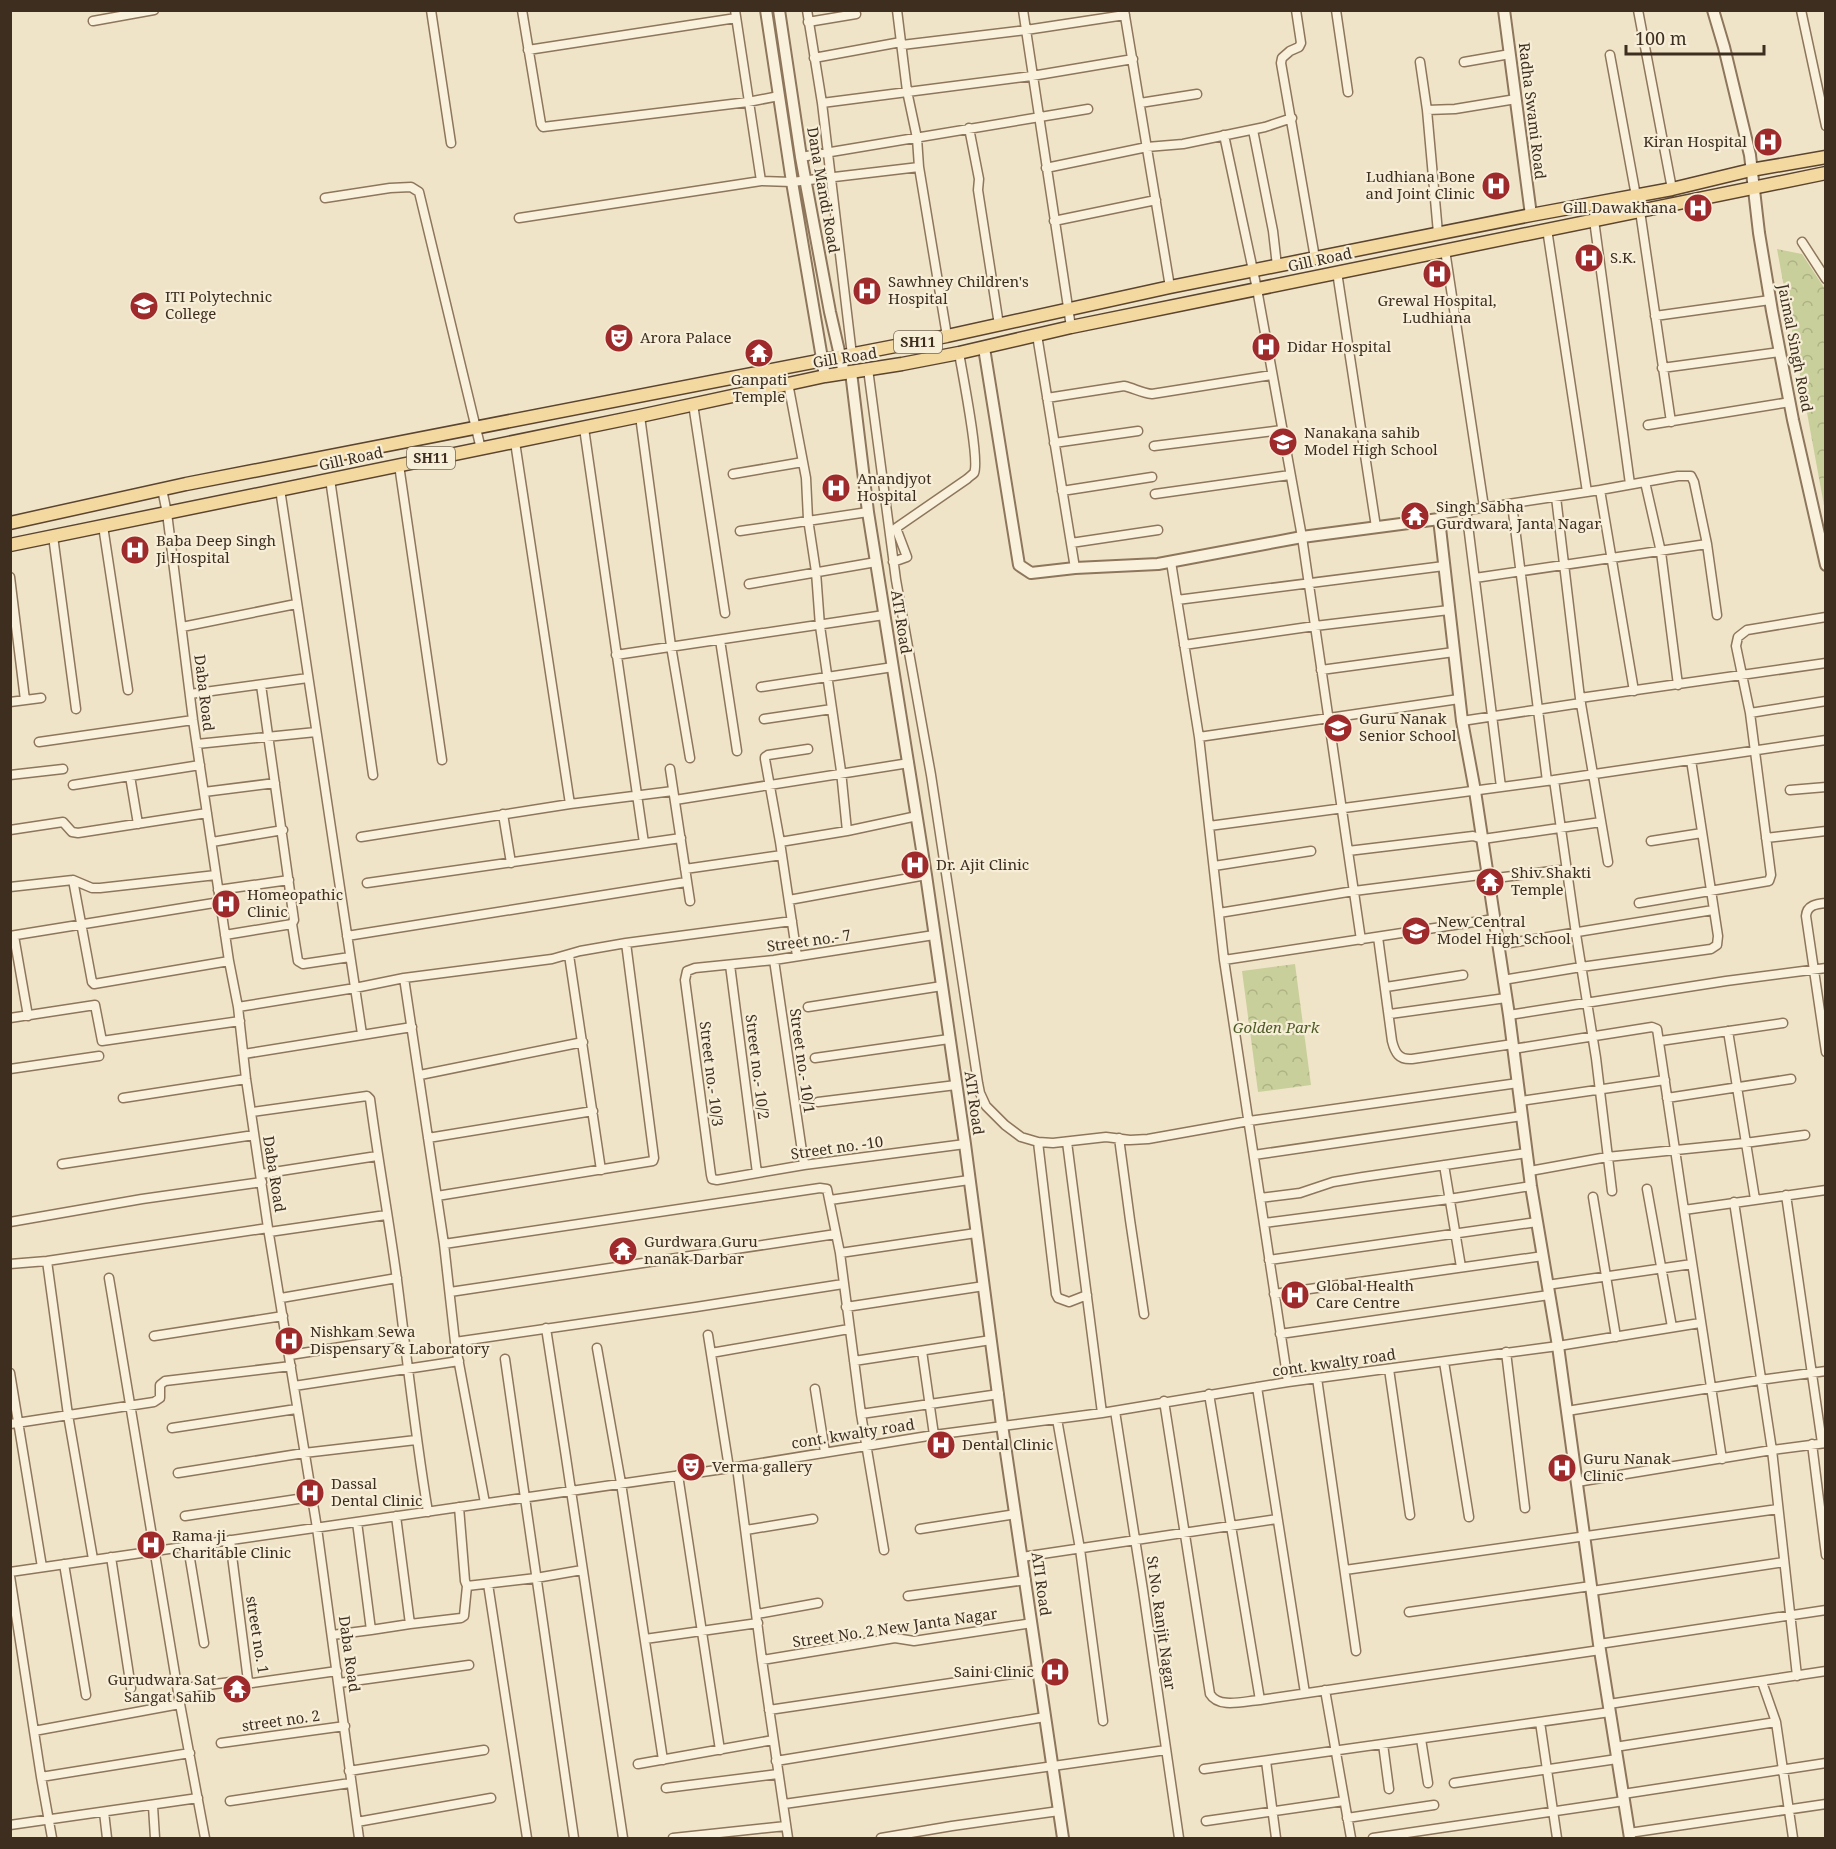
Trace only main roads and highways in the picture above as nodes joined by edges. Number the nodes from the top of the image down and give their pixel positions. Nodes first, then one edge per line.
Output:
1 (1826, 157) edge
2 (1826, 173) edge
3 (10, 523) edge
4 (10, 545) edge

1 - 3 main road, Gill Road / SH11
2 - 4 main road, Gill Road / SH11

